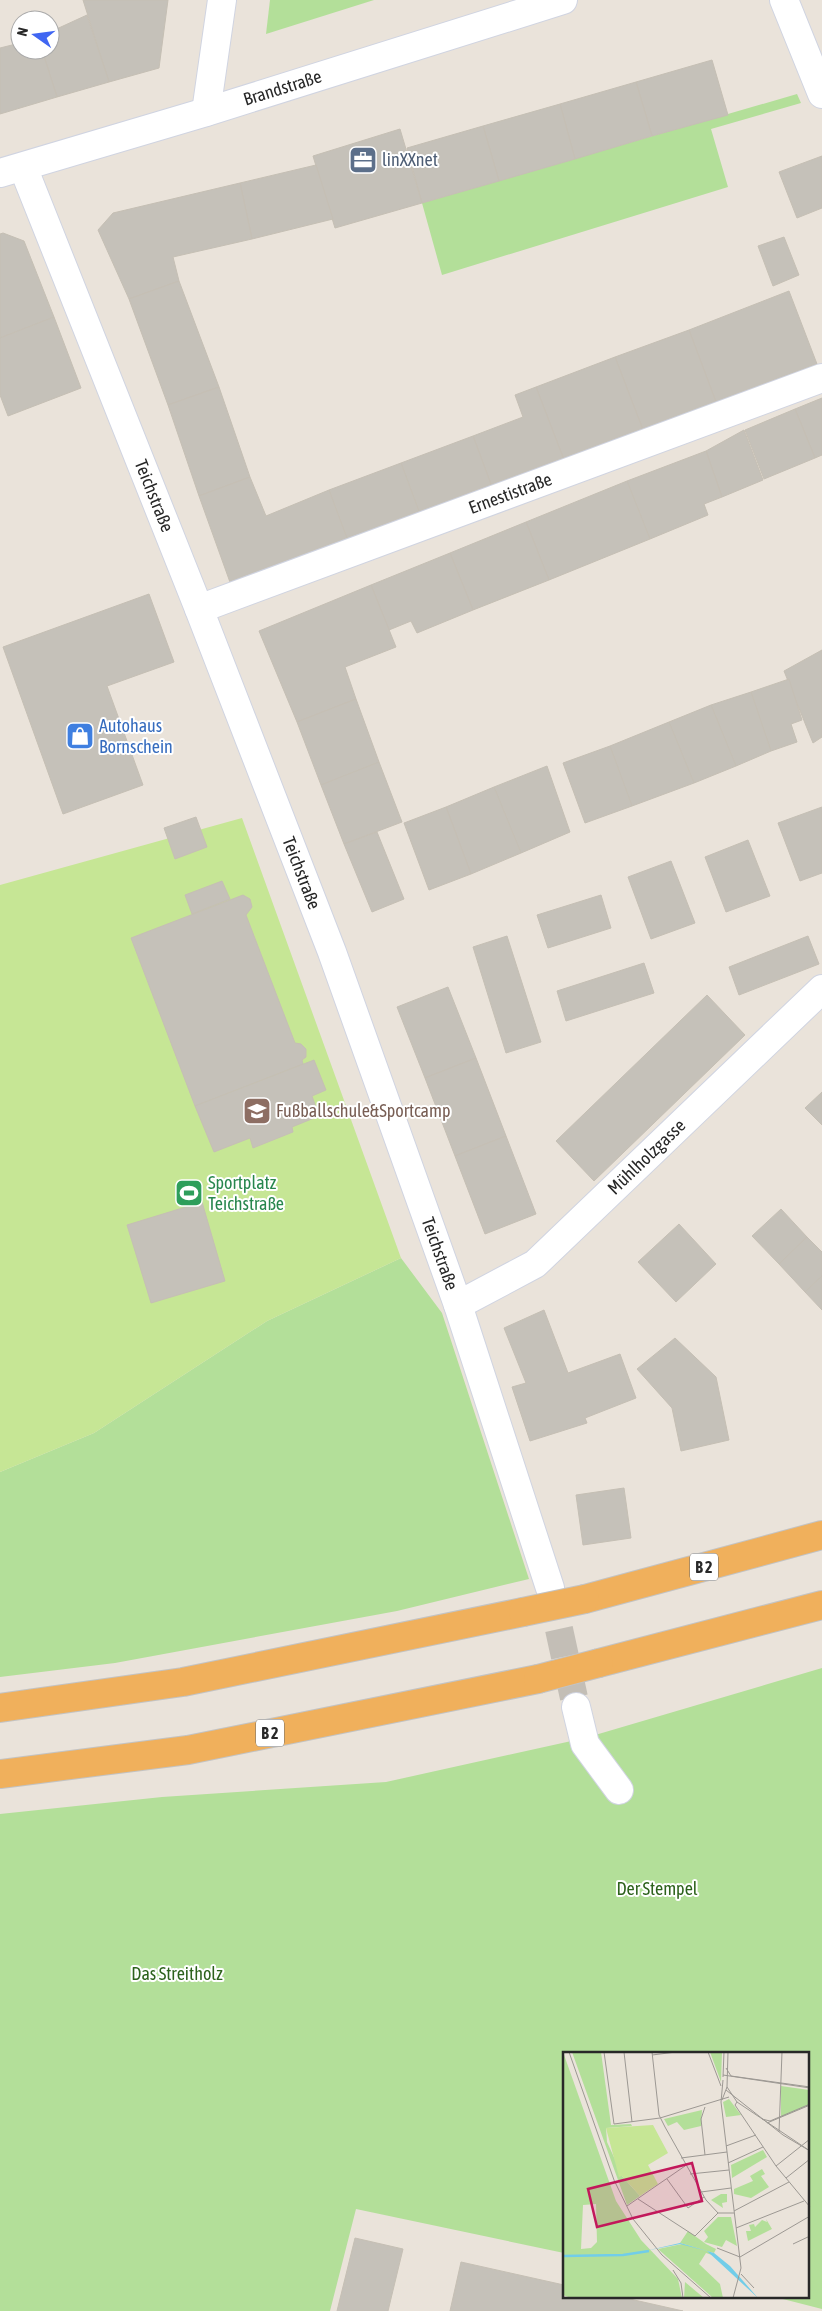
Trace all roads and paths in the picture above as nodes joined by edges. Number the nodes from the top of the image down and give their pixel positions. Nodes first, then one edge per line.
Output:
1 (222, 0) edge
2 (563, 0) edge
3 (784, 0) edge
4 (822, 94) edge
5 (206, 112) junction
6 (11, 170) edge
7 (822, 378) edge
8 (199, 609) junction
9 (822, 989) edge
10 (458, 1305) junction
11 (822, 1535) edge
12 (550, 1588) tunnel mouth
13 (822, 1605) edge
14 (576, 1707) tunnel mouth
15 (0, 1708) edge
16 (0, 1774) edge
17 (619, 1790) dead end

1 - 5 street
2 - 5 street, Brandstraße
3 - 4 street
5 - 6 street, Brandstraße
6 - 8 street, Teichstraße
7 - 8 street, Ernestistraße
8 - 10 street, Teichstraße
9 - 10 street, Mühlholzgasse
10 - 12 street, Teichstraße
11 - 15 highway, B 2, bridge
13 - 16 highway, B 2, bridge
14 - 17 street

